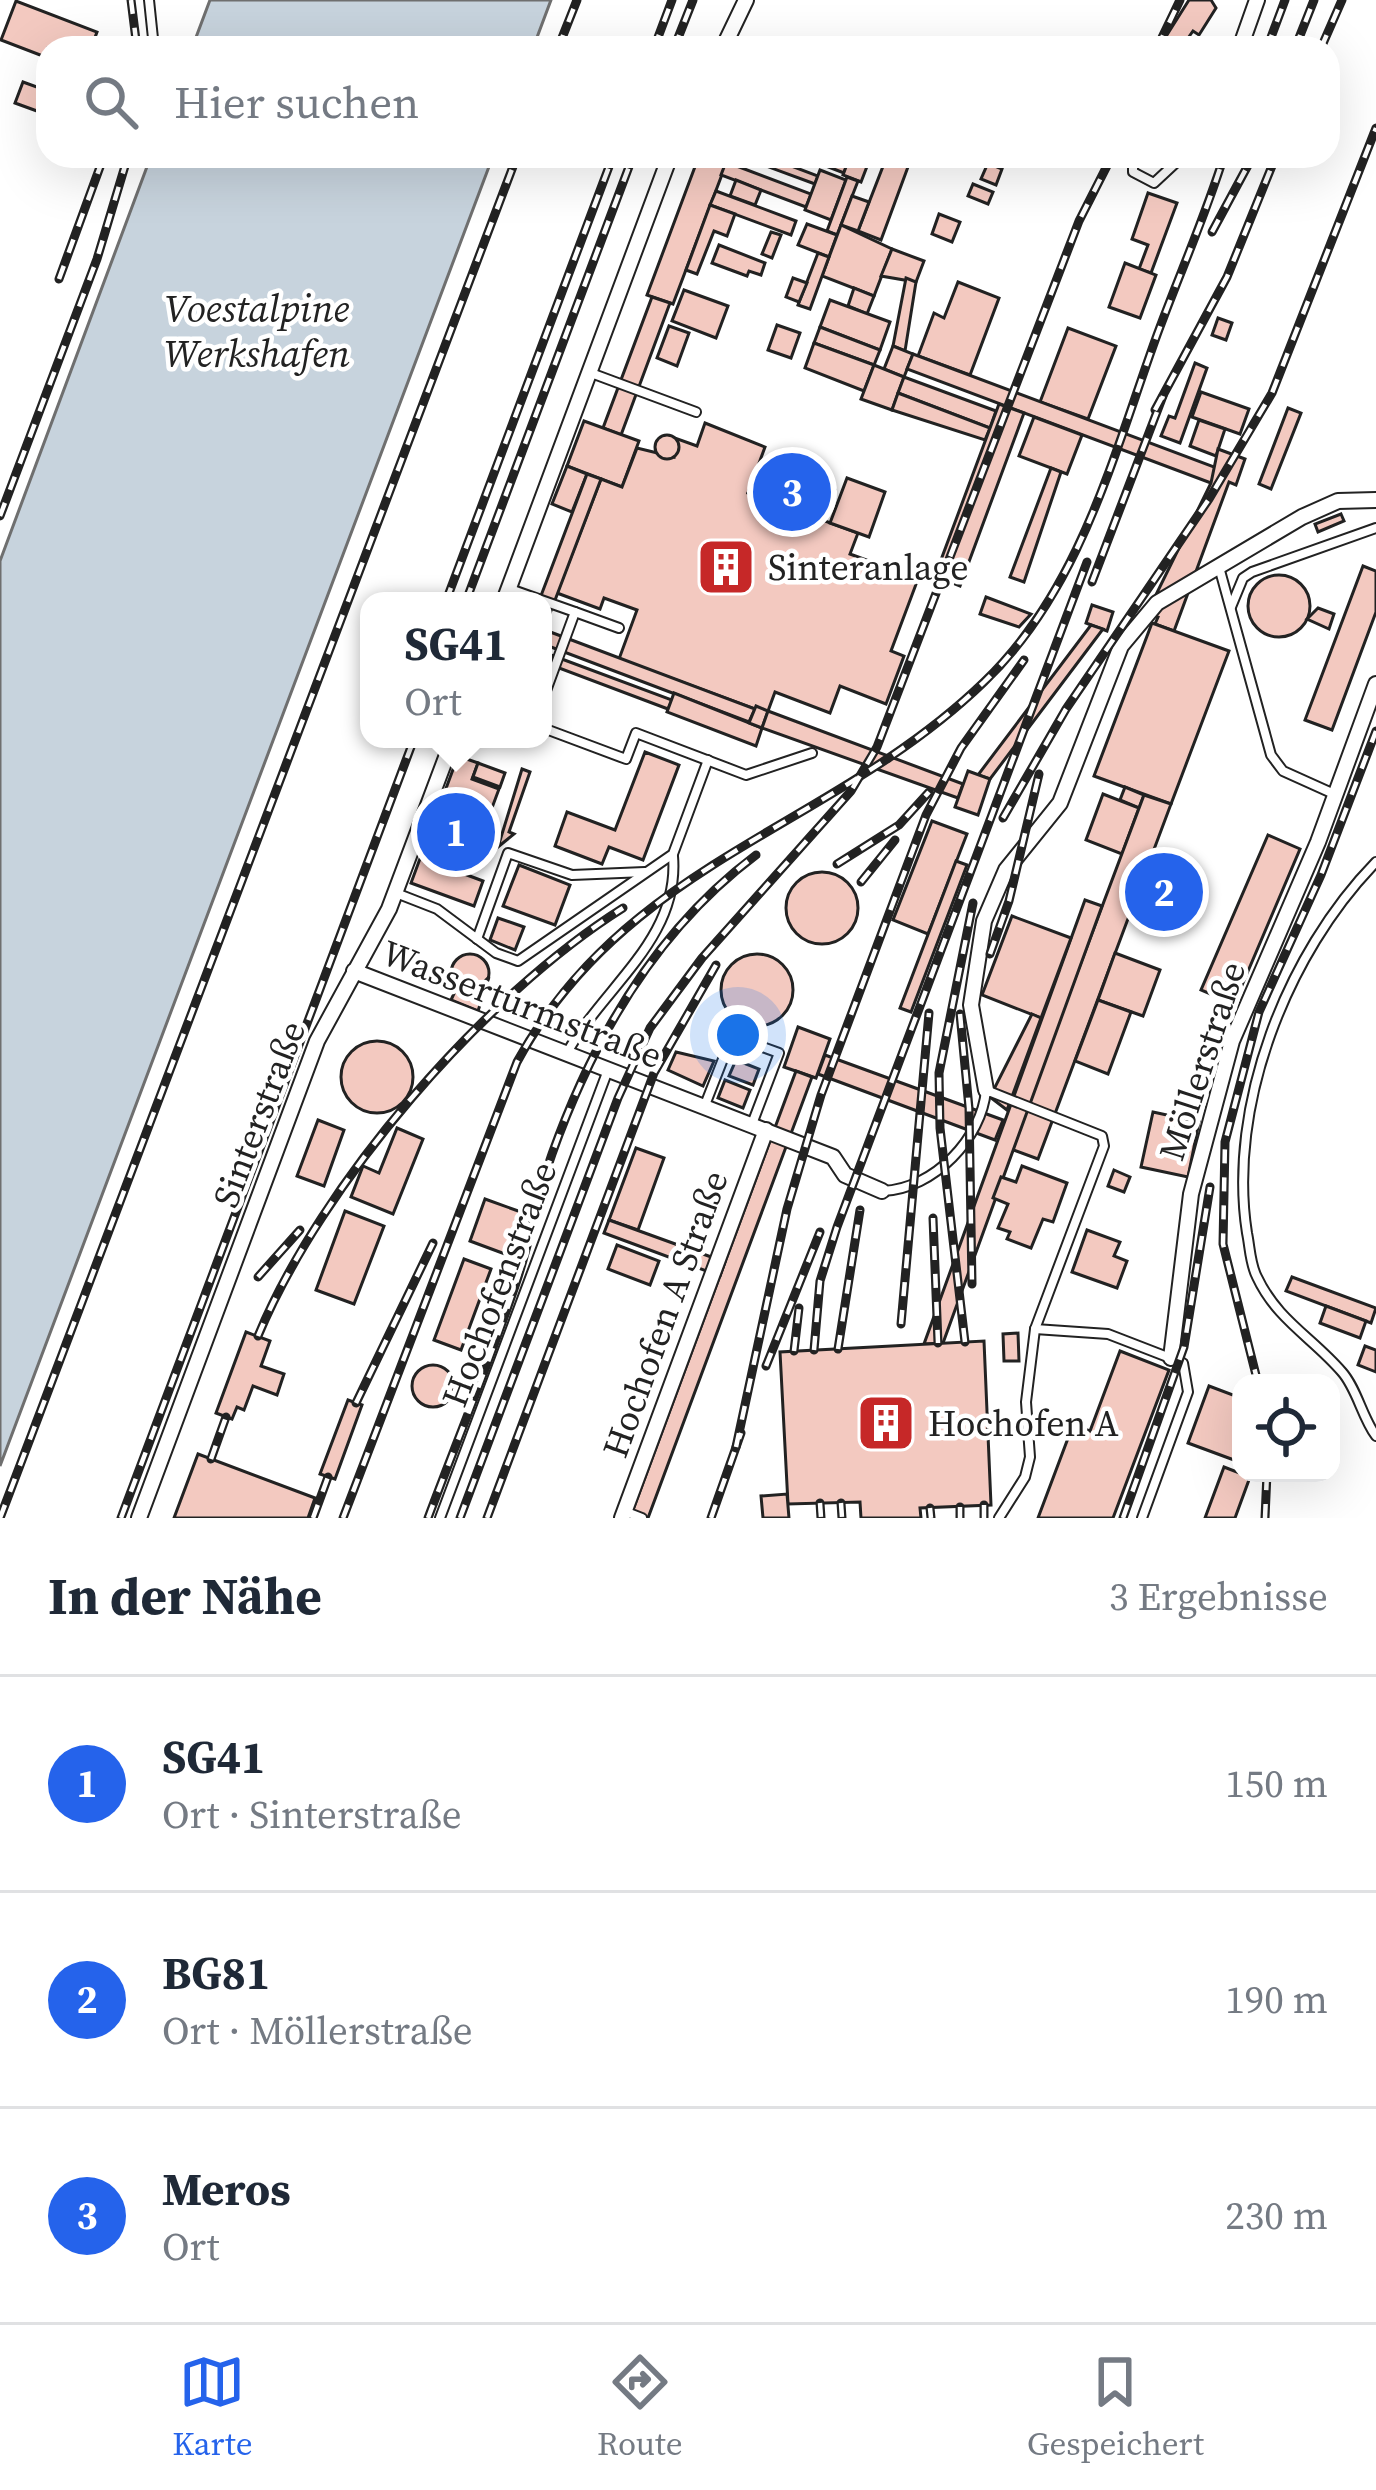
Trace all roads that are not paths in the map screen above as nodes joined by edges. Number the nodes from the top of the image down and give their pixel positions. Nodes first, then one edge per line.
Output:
1 (149, 0) edge
2 (746, 0) edge
3 (1257, 0) edge
4 (153, 36) edge
5 (729, 36) edge
6 (1244, 36) edge
7 (666, 168) edge
8 (1133, 168) edge
9 (1170, 168) edge
10 (590, 372) junction
11 (696, 412) dead end
12 (1376, 500) edge
13 (1376, 528) edge
14 (1219, 567) junction
15 (508, 592) edge
16 (552, 607) edge
17 (1230, 609) junction
18 (574, 613) junction
19 (619, 628) dead end
20 (552, 674) edge
21 (1376, 684) edge
22 (552, 731) edge
23 (450, 748) edge
24 (812, 753) dead end
25 (708, 760) junction
26 (1334, 794) junction
27 (673, 854) junction
28 (1376, 862) edge
29 (645, 872) junction
30 (396, 893) junction
31 (477, 939) junction
32 (353, 971) junction
33 (567, 1054) junction
34 (608, 1070) junction
35 (986, 1090) junction
36 (705, 1107) junction
37 (759, 1128) junction
38 (882, 1191) joint
39 (1035, 1328) junction
40 (1171, 1358) junction
41 (1376, 1436) edge
42 (623, 1515) edge
43 (139, 1518) edge
44 (440, 1518) edge
45 (642, 1518) edge
46 (999, 1518) edge
47 (1142, 1518) edge

1 - 4 lane
2 - 5 street
3 - 6 street
7 - 10 street
8 - 9 lane
10 - 11 lane
10 - 15 street
12 - 14 street
13 - 17 lane
14 - 17 lane
14 - 35 street
16 - 18 lane
17 - 26 lane
18 - 19 lane
18 - 20 lane
21 - 26 street, Möllerstraße
22 - 25 lane
23 - 30 street, Sinterstraße
24 - 25 lane
25 - 27 lane
26 - 40 street, Möllerstraße
27 - 29 lane
27 - 33 lane
28 - 41 lane
29 - 31 lane
29 - 31 lane
30 - 31 lane
30 - 32 street, Sinterstraße
32 - 33 street, Wasserturmstraße
32 - 43 street, Sinterstraße
33 - 34 street, Wasserturmstraße
34 - 36 street, Wasserturmstraße
34 - 44 lane, Hochofenstraße
35 - 38 lane, Wasserturmstraße
35 - 39 lane
36 - 37 street, Wasserturmstraße
36 - 37 lane
37 - 38 street, Wasserturmstraße
37 - 42 street, Hochofen A Straße
39 - 40 lane
39 - 46 lane
40 - 47 lane
42 - 45 lane

